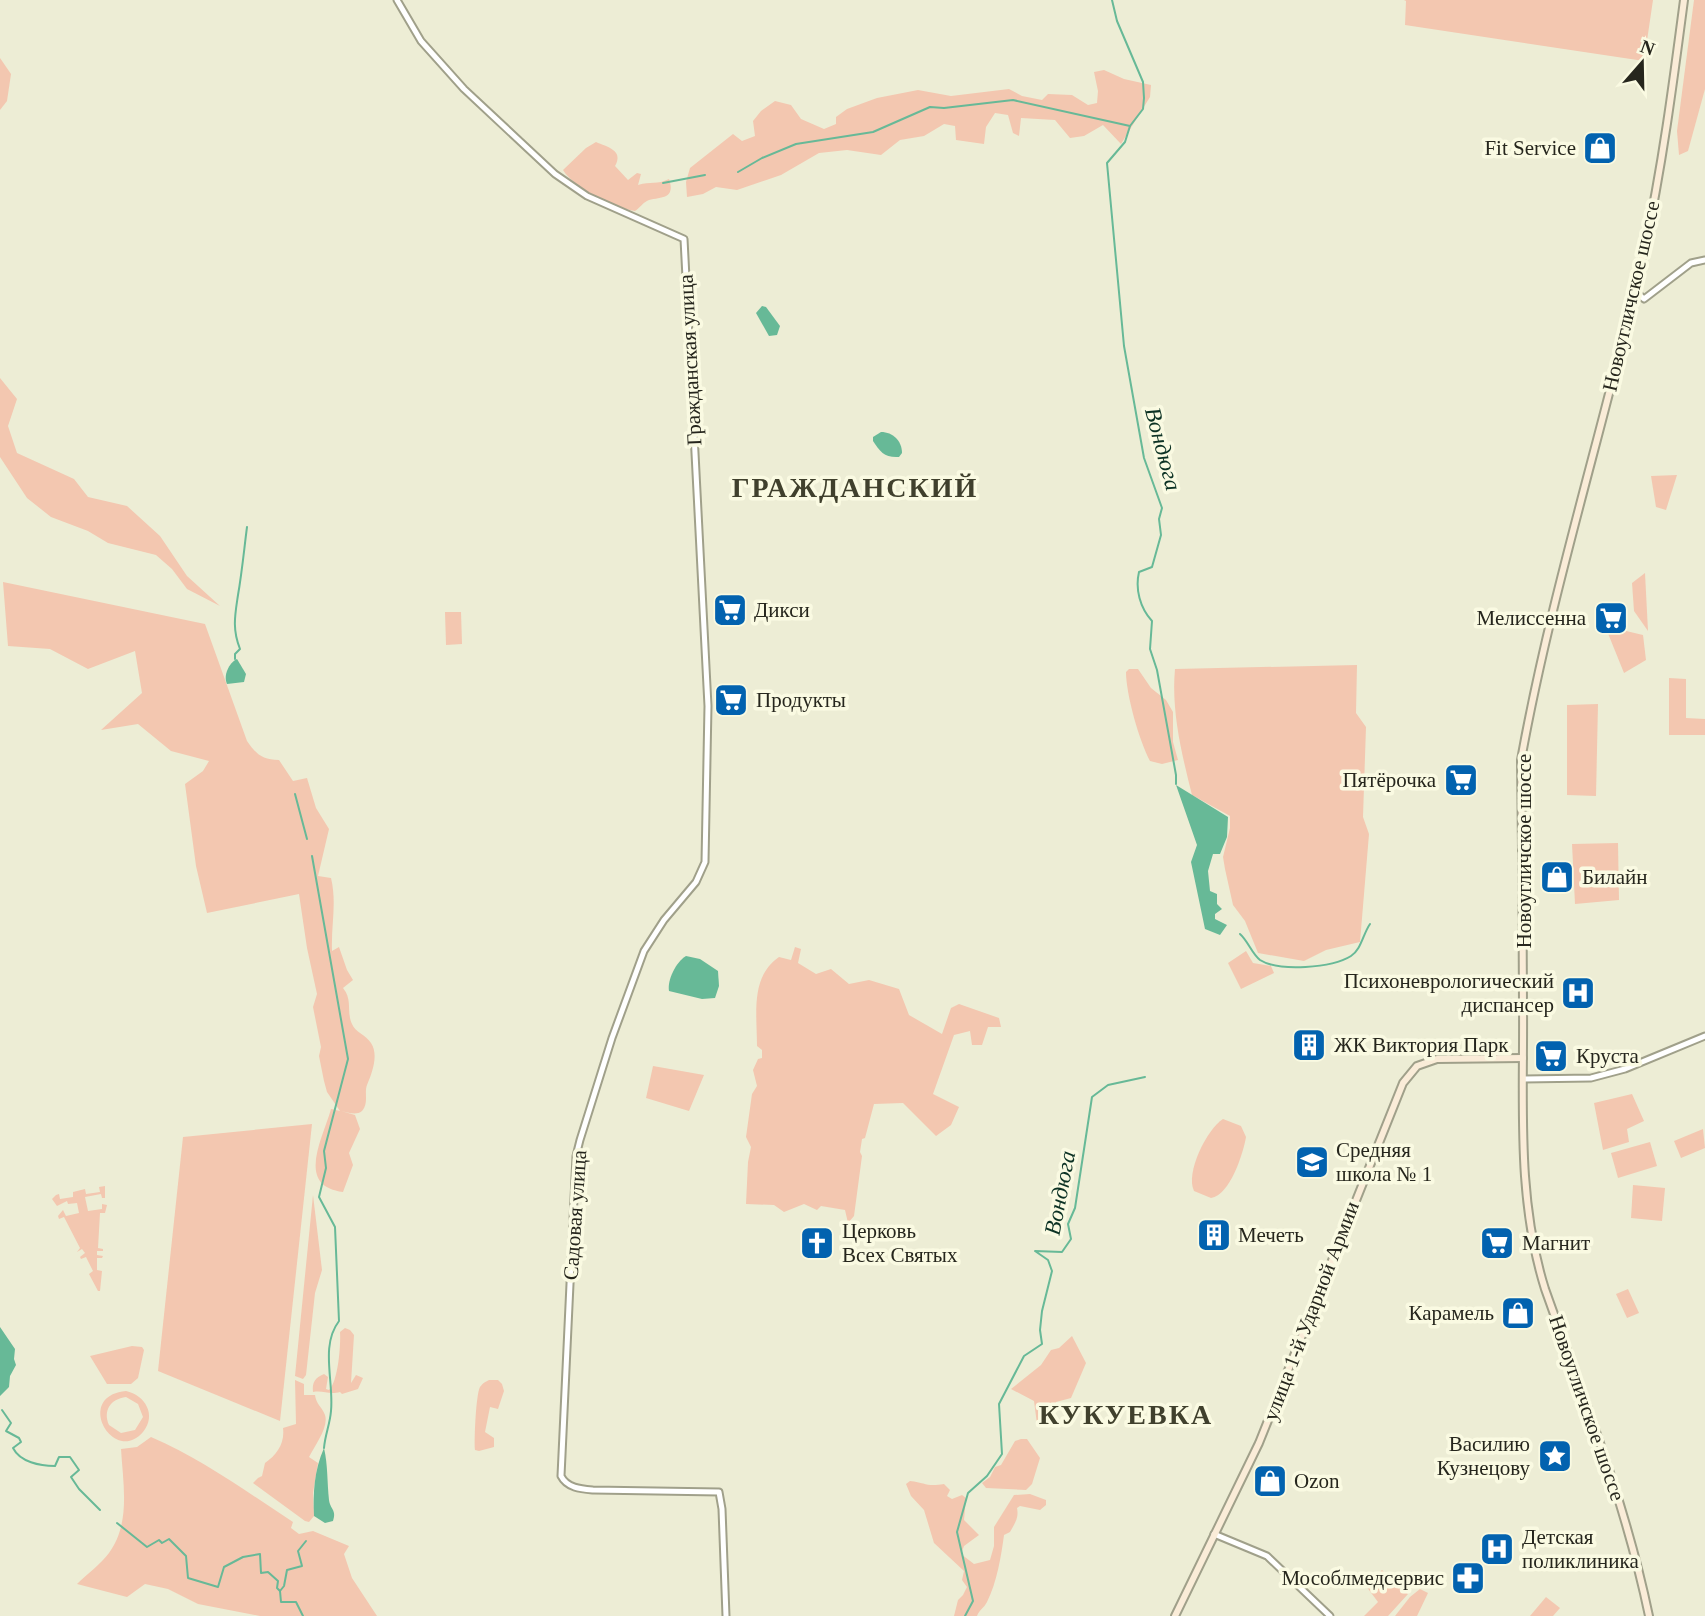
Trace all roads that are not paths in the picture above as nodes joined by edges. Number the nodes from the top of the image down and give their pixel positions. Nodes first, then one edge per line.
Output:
1 (397, 0) edge
2 (1685, 0) edge
3 (1705, 260) edge
4 (1634, 290) junction
5 (1644, 299) junction
6 (1630, 306) junction
7 (705, 862) joint
8 (1705, 1036) edge
9 (1523, 1058) junction
10 (1524, 1079) junction
11 (1214, 1534) junction
12 (726, 1616) edge
13 (1175, 1616) edge
14 (1331, 1616) edge
15 (1649, 1616) edge

1 - 7 street, Гражданская улица
2 - 4 main road, Новоугличское шоссе
3 - 5 street
4 - 5 street
4 - 6 main road, Новоугличское шоссе
5 - 6 street
6 - 9 main road, Новоугличское шоссе
7 - 12 street, Садовая улица
8 - 10 street
9 - 10 main road, Новоугличское шоссе
9 - 11 main road, улица 1-й Ударной Армии
10 - 15 main road, Новоугличское шоссе
11 - 13 main road, улица 1-й Ударной Армии
11 - 14 street

